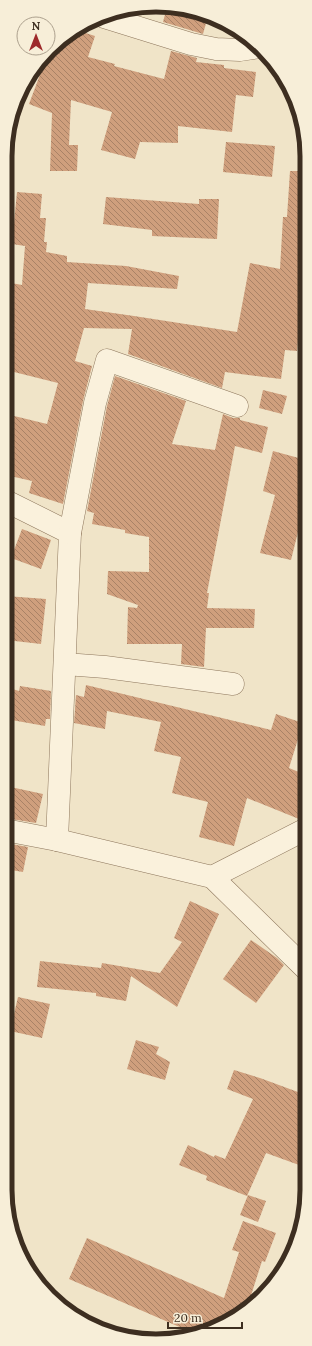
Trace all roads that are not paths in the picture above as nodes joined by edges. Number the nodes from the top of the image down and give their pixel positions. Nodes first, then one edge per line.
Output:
1 (112, 19) edge
2 (251, 48) edge
3 (237, 406) dead end
4 (12, 504) edge
5 (70, 533) junction
6 (65, 664) junction
7 (233, 684) dead end
8 (12, 831) edge
9 (300, 831) edge
10 (58, 840) junction
11 (212, 877) junction
12 (300, 962) edge

1 - 2 street
3 - 5 street
4 - 5 street
5 - 6 street
6 - 7 street
6 - 10 street
8 - 10 street
9 - 11 street
10 - 11 street
11 - 12 street

